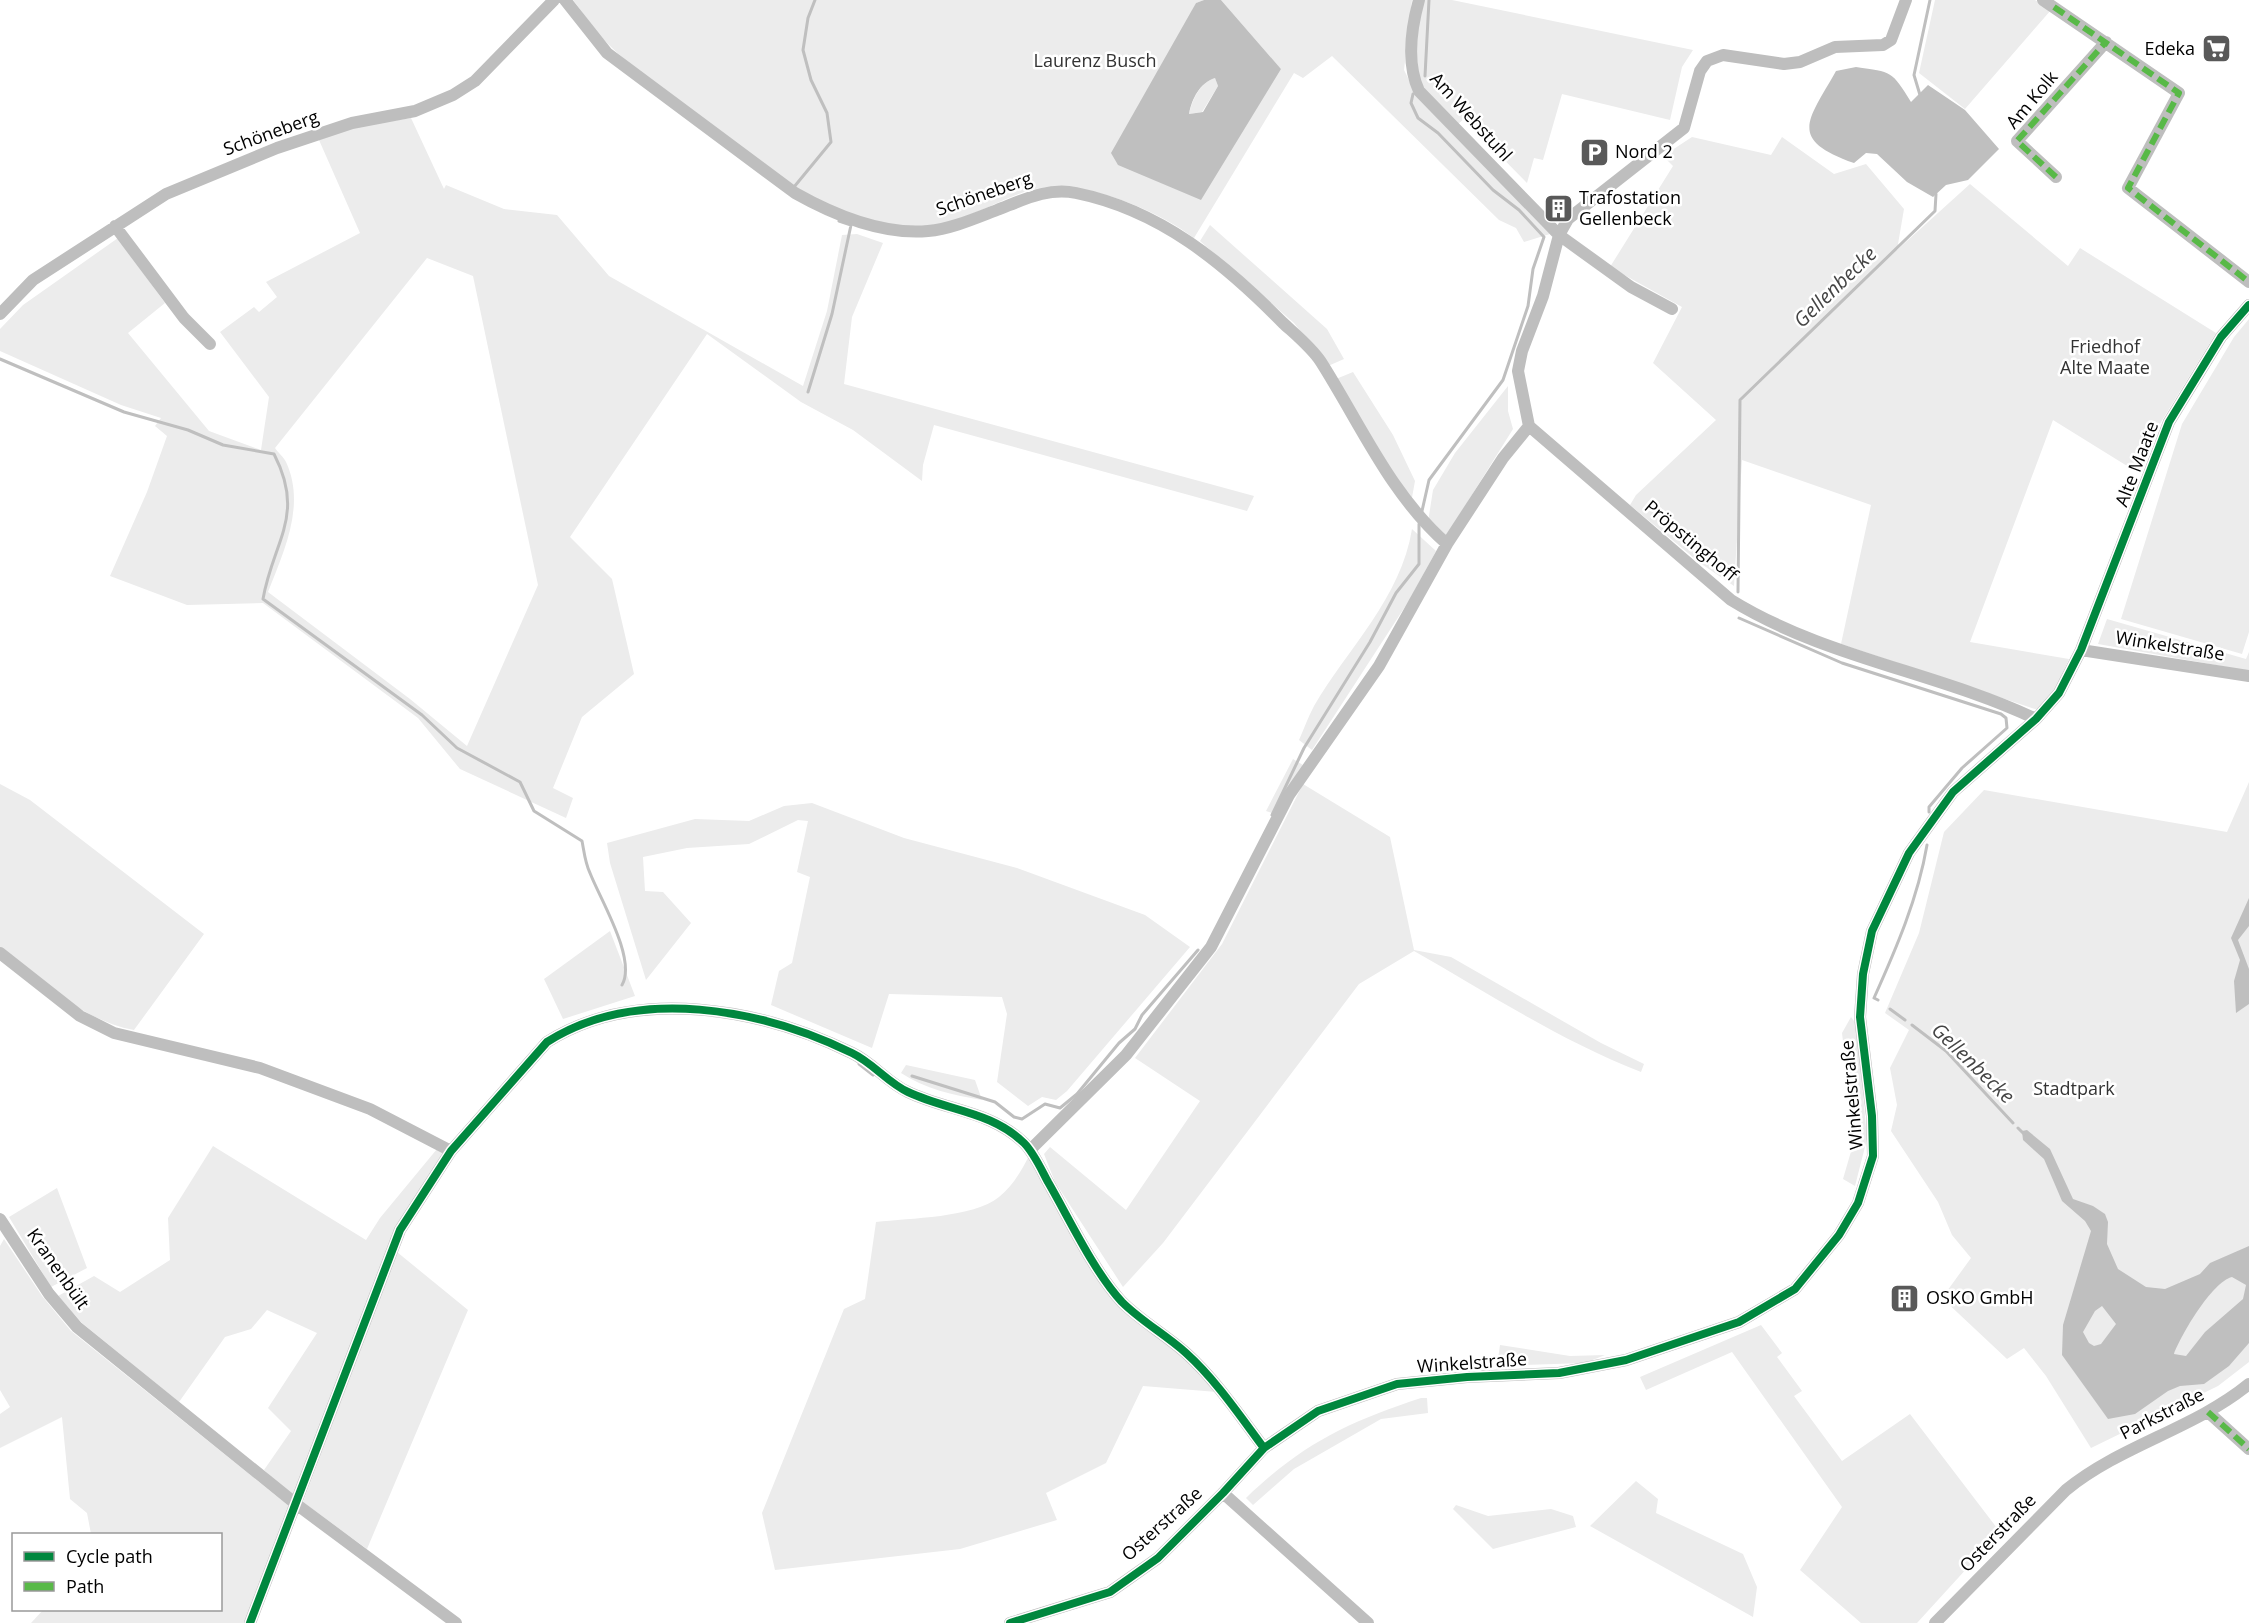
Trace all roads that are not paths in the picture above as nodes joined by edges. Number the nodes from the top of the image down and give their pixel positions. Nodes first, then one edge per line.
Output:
1 (554, 0) edge
2 (565, 0) edge
3 (1419, 0) edge
4 (1906, 0) edge
5 (2043, 0) edge
6 (2106, 42) junction
7 (2056, 177) dead end
8 (115, 226) junction
9 (1559, 235) junction
10 (2249, 282) edge
11 (2249, 305) edge
12 (1672, 309) dead end
13 (0, 314) edge
14 (210, 344) dead end
15 (1528, 426) junction
16 (1447, 543) junction
17 (2081, 650) junction
18 (2249, 676) edge
19 (2036, 719) junction
20 (0, 953) edge
21 (1030, 1150) junction
22 (451, 1151) junction
23 (0, 1219) edge
24 (2249, 1384) edge
25 (2208, 1412) junction
26 (1264, 1448) junction
27 (2249, 1449) edge
28 (2089, 1471) joint
29 (1223, 1493) junction
30 (296, 1504) junction
31 (250, 1623) edge
32 (456, 1623) edge
33 (1011, 1623) edge
34 (1368, 1623) edge
35 (1935, 1623) edge

1 - 8 street, Schöneberg
2 - 16 street, Schöneberg
3 - 9 street, Am Webstuhl
4 - 9 street
5 - 6 street
6 - 7 street, Am Kolk
6 - 10 street
8 - 13 street, Schöneberg
8 - 14 street
9 - 12 street, Am Webstuhl
9 - 15 street
11 - 17 street, Alte Maate
15 - 16 street
15 - 19 street, Pröpstinghoff
16 - 21 street
17 - 18 street, Winkelstraße
17 - 19 street, Winkelstraße
19 - 26 street, Winkelstraße
20 - 22 street
21 - 22 street
21 - 26 street
22 - 30 street
23 - 30 street, Kranenbült
24 - 25 street, Parkstraße
25 - 27 street
25 - 28 street, Parkstraße
26 - 29 street, Winkelstraße
28 - 35 street, Osterstraße
29 - 33 street, Osterstraße
29 - 34 street, Osterstraße
30 - 31 street
30 - 32 street, Kranenbült

